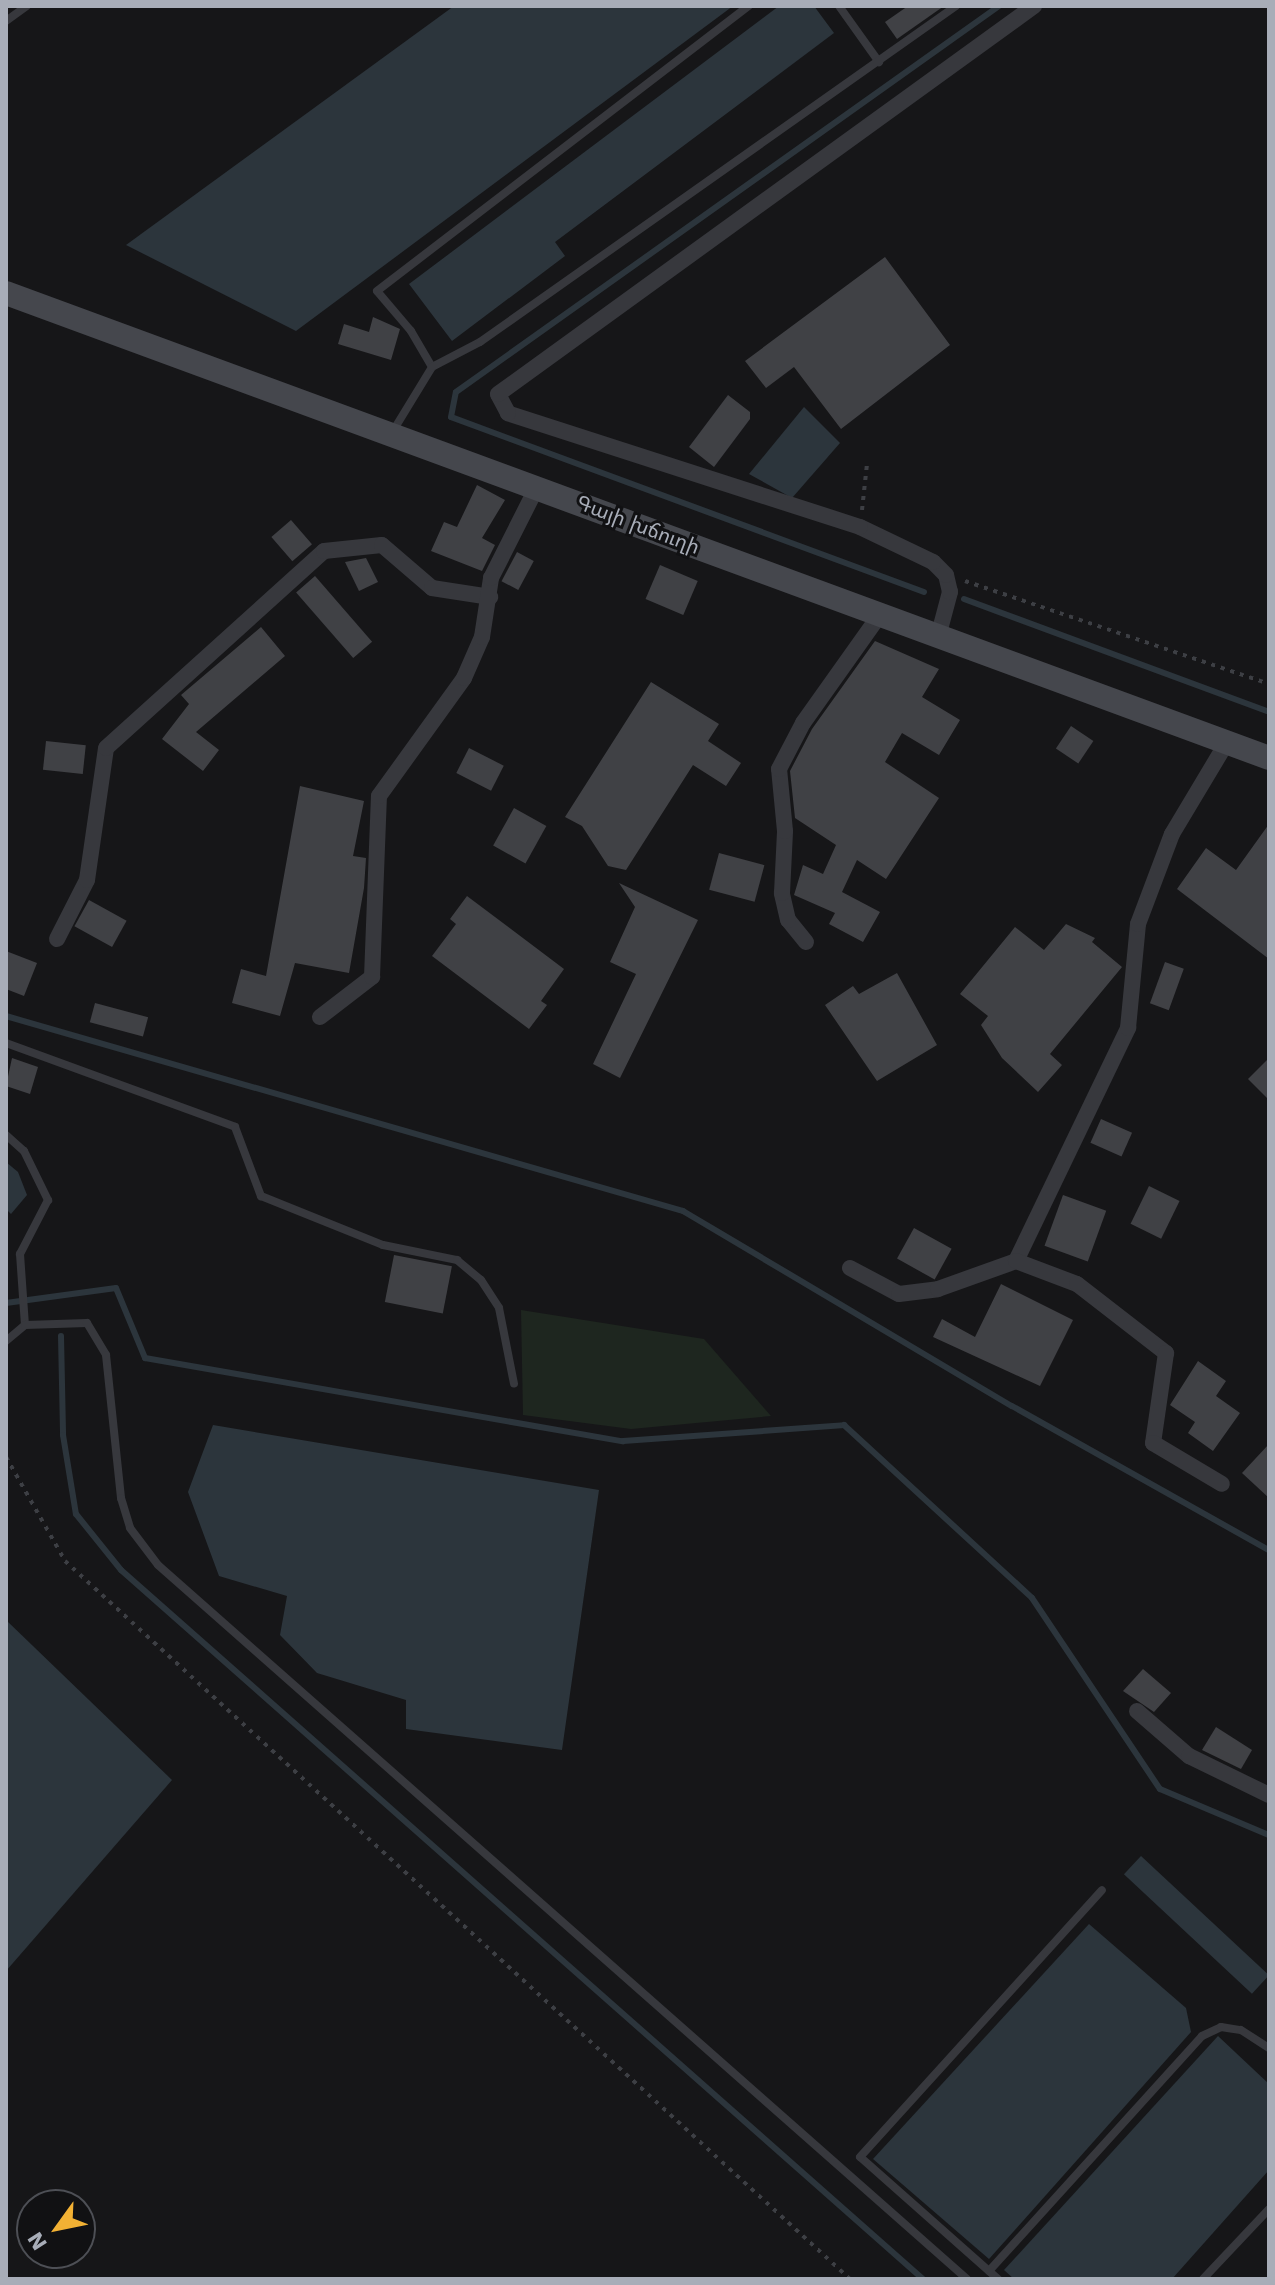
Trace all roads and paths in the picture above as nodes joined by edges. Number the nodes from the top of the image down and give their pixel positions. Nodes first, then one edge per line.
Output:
1 (27, 6) edge
2 (749, 6) edge
3 (839, 6) edge
4 (956, 6) edge
5 (1034, 6) edge
6 (6, 21) edge
7 (879, 62) junction
8 (6, 293) edge
9 (432, 367) junction
10 (390, 436) junction
11 (867, 464) dead end
12 (537, 487) junction
13 (860, 527) junction
14 (946, 575) junction
15 (490, 597) junction
16 (879, 616) junction
17 (938, 637) junction
18 (1269, 684) edge
19 (1227, 742) junction
20 (1269, 758) edge
21 (57, 939) dead end
22 (806, 942) dead end
23 (320, 1017) dead end
24 (6, 1043) edge
25 (6, 1135) edge
26 (1016, 1261) junction
27 (850, 1268) dead end
28 (25, 1320) junction
29 (6, 1341) edge
30 (514, 1384) dead end
31 (6, 1457) edge
32 (1222, 1484) dead end
33 (1137, 1711) dead end
34 (1269, 1795) edge
35 (1102, 1890) dead end
36 (1269, 2048) edge
37 (1269, 2209) edge
38 (989, 2271) junction
39 (850, 2279) edge
40 (967, 2279) edge
41 (998, 2279) edge
42 (1203, 2279) edge

1 - 6 lane
2 - 9 lane
3 - 7 lane
4 - 7 lane
5 - 13 street
7 - 9 lane
8 - 10 main road, Գայի խճուղի
9 - 10 lane
10 - 12 main road, Գայի խճուղի
11 - 13 path
12 - 15 street
12 - 16 main road, Գայի խճուղի
13 - 14 street
14 - 17 street
14 - 18 path
15 - 21 street
15 - 23 street
16 - 17 main road, Գայի խճուղի
16 - 22 street
17 - 19 main road, Գայի խճուղի
19 - 20 main road, Գայի խճուղի
19 - 26 street
24 - 30 lane
25 - 28 lane
26 - 27 street
26 - 32 street
28 - 29 lane
28 - 40 lane
31 - 39 path
33 - 34 street
35 - 38 lane
36 - 38 lane
37 - 42 lane
38 - 41 lane

